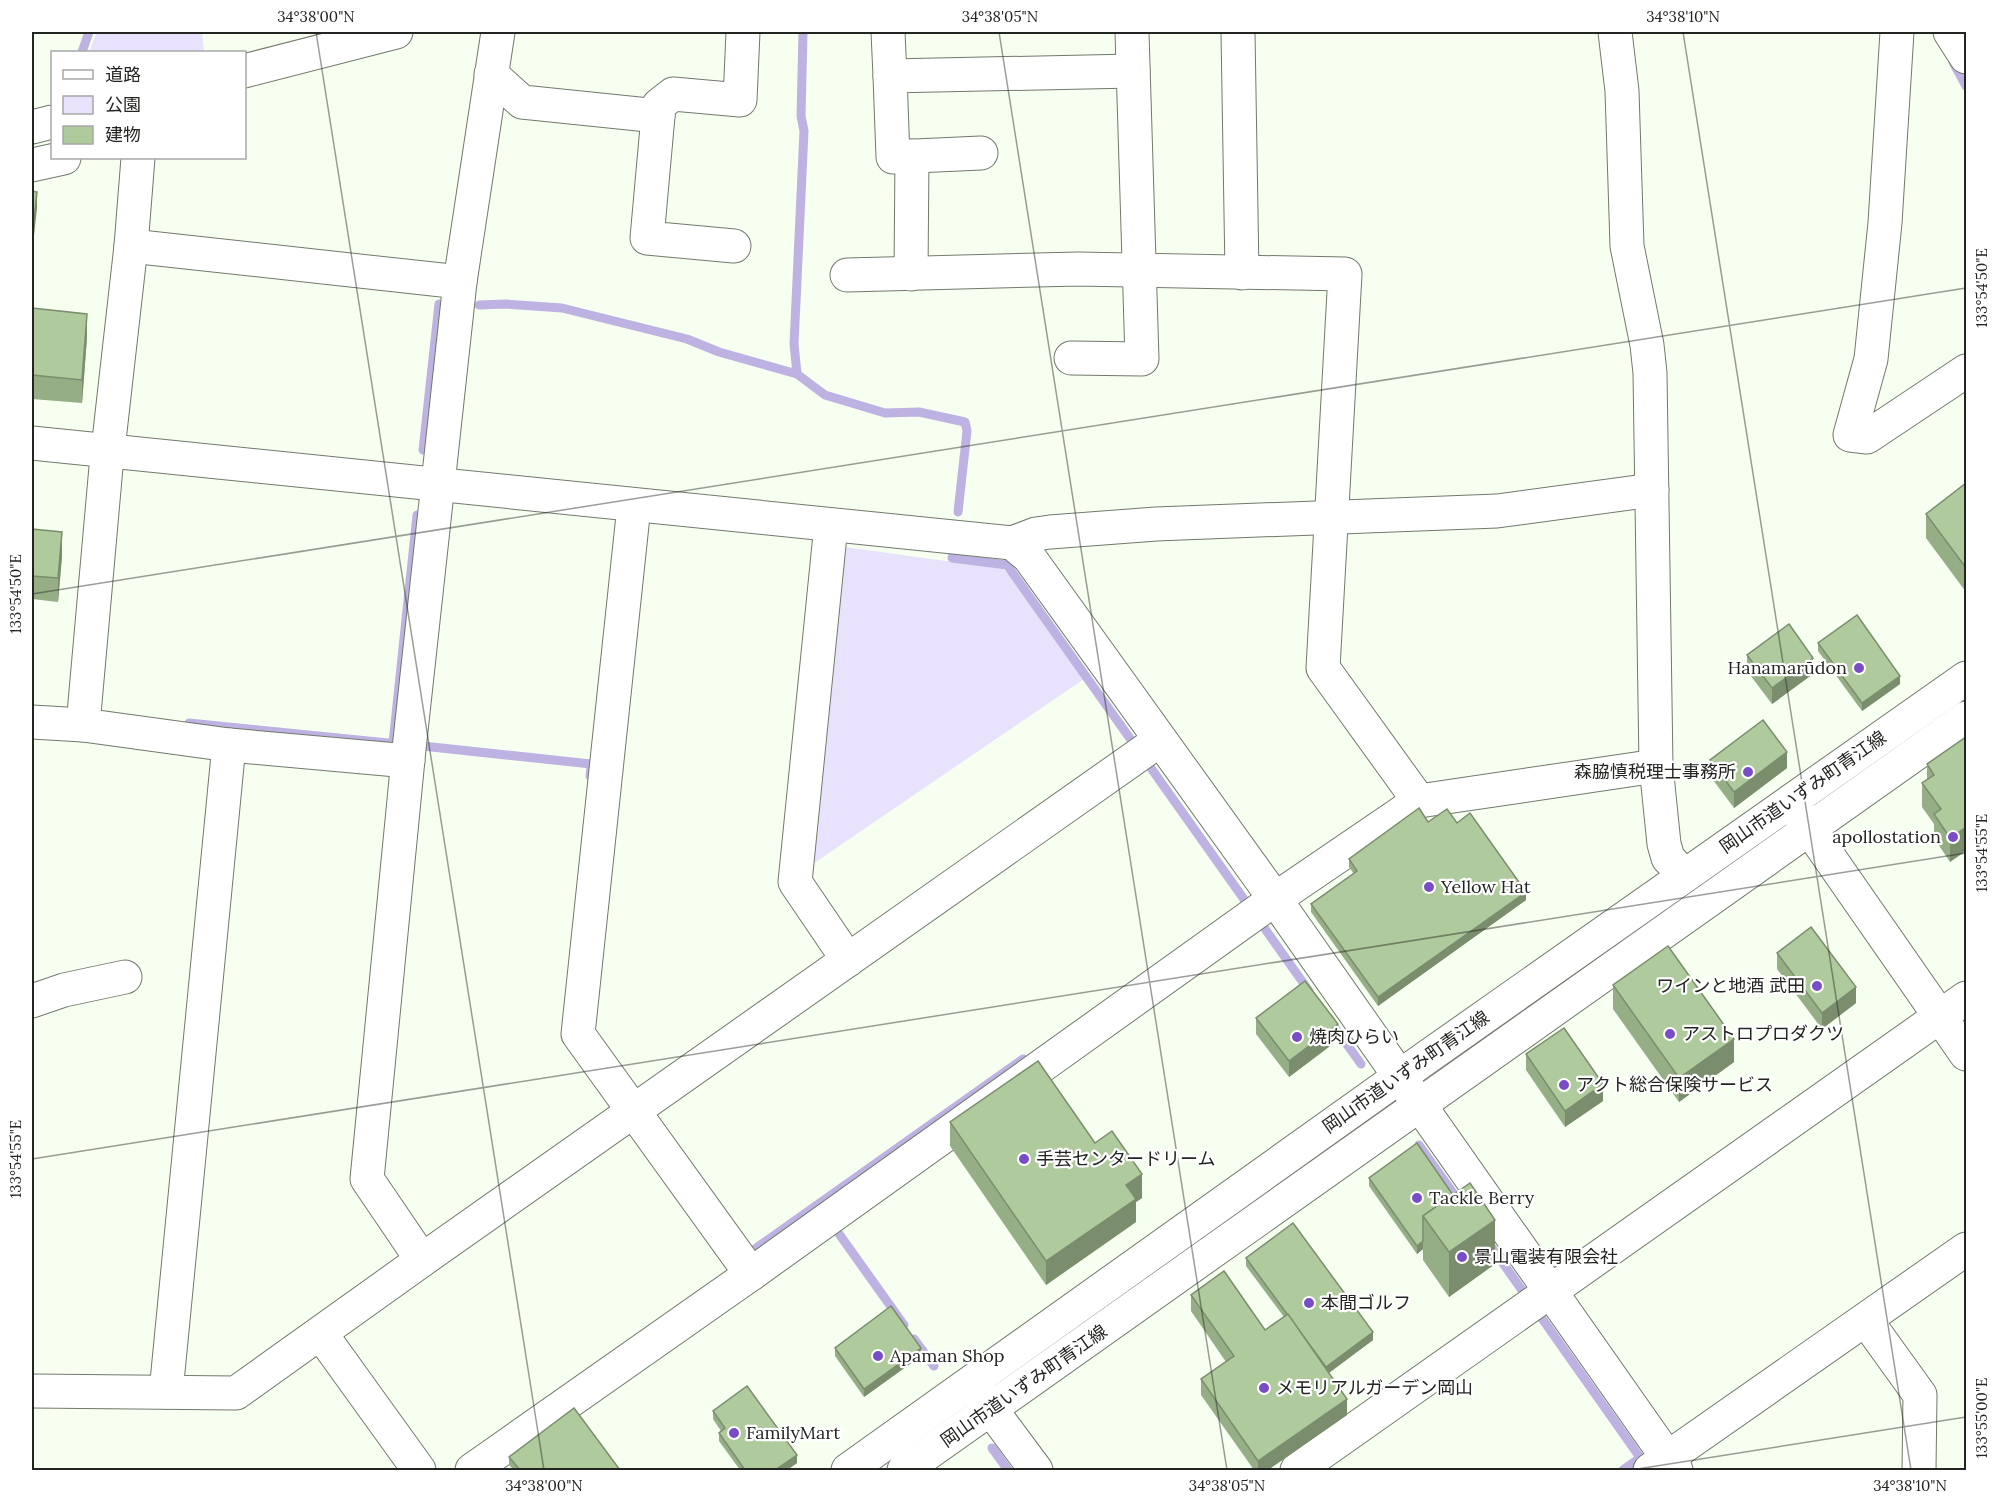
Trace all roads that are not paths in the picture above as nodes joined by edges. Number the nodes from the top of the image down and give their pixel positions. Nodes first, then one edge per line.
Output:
1 (396, 32) edge
2 (498, 32) edge
3 (743, 32) edge
4 (888, 32) edge
5 (1132, 32) edge
6 (1238, 32) edge
7 (1616, 32) edge
8 (1897, 32) edge
9 (1950, 32) edge
10 (1966, 57) edge
11 (246, 70) edge
12 (1133, 71) junction
13 (491, 75) junction
14 (890, 76) junction
15 (658, 116) junction
16 (51, 122) edge
17 (32, 127) edge
18 (981, 153) dead end
19 (912, 156) junction
20 (59, 159) edge
21 (138, 159) edge
22 (32, 165) edge
23 (131, 246) junction
24 (734, 246) dead end
25 (1138, 270) junction
26 (1242, 273) junction
27 (911, 274) junction
28 (847, 275) dead end
29 (460, 282) junction
30 (1071, 358) dead end
31 (1966, 371) edge
32 (32, 443) edge
33 (108, 450) junction
34 (439, 486) junction
35 (1652, 490) junction
36 (634, 506) junction
37 (1331, 516) junction
38 (831, 525) junction
39 (1012, 543) junction
40 (1966, 678) edge
41 (84, 717) junction
42 (1966, 718) edge
43 (32, 722) edge
44 (229, 745) junction
45 (1148, 749) junction
46 (409, 751) junction
47 (1656, 766) junction
48 (1419, 801) junction
49 (1790, 802) junction
50 (1809, 829) junction
51 (1684, 875) junction
52 (1261, 909) junction
53 (848, 960) junction
54 (125, 977) dead end
55 (1966, 998) edge
56 (32, 1001) edge
57 (1939, 1017) junction
58 (1966, 1054) edge
59 (1400, 1076) junction
60 (1421, 1106) junction
61 (626, 1116) junction
62 (1966, 1249) edge
63 (422, 1260) junction
64 (751, 1274) junction
65 (1538, 1299) junction
66 (1866, 1320) junction
67 (321, 1334) junction
68 (32, 1391) edge
69 (166, 1392) junction
70 (981, 1396) junction
71 (1661, 1467) edge
72 (419, 1470) edge
73 (472, 1470) edge
74 (849, 1470) edge
75 (904, 1470) edge
76 (1036, 1470) edge
77 (1297, 1470) edge
78 (1919, 1470) edge

1 - 11 street
2 - 13 street
3 - 15 street
4 - 14 street
5 - 12 street
6 - 26 street
7 - 35 street
8 - 31 street
9 - 10 street
12 - 14 street
12 - 25 street
13 - 15 street
13 - 29 street
14 - 19 street
15 - 24 street
16 - 17 street
18 - 19 street
19 - 27 street
20 - 22 street
21 - 23 street
23 - 29 street
23 - 33 street
25 - 26 street
25 - 27 street
25 - 30 street
26 - 37 street
27 - 28 street
29 - 34 street
32 - 33 street
33 - 34 street
33 - 41 street
34 - 36 street
34 - 46 street
35 - 37 street
35 - 47 street
36 - 38 street
36 - 61 street
37 - 39 street
37 - 48 street
38 - 39 street
38 - 53 street
39 - 45 street
40 - 49 street, 岡山市道いずみ町青江線
41 - 43 street
41 - 44 street
42 - 50 street, 岡山市道いずみ町青江線
44 - 46 street
44 - 69 street
45 - 52 street
45 - 53 street
46 - 63 street
47 - 48 street
47 - 51 street
48 - 52 street
49 - 50 street
49 - 51 street, 岡山市道いずみ町青江線
50 - 57 street
50 - 60 street, 岡山市道いずみ町青江線
51 - 59 street, 岡山市道いずみ町青江線
52 - 59 street
52 - 64 street
53 - 61 street
54 - 56 street
55 - 57 street
57 - 58 street
57 - 65 street
59 - 60 street
59 - 70 street, 岡山市道いずみ町青江線
60 - 65 street
60 - 70 street, 岡山市道いずみ町青江線
61 - 63 street
61 - 64 street
62 - 66 street
63 - 67 street
64 - 73 street
65 - 71 street
65 - 77 street
66 - 71 street
66 - 78 street
67 - 69 street
67 - 72 street
68 - 69 street
70 - 74 street, 岡山市道いずみ町青江線
70 - 75 street, 岡山市道いずみ町青江線
70 - 76 street

